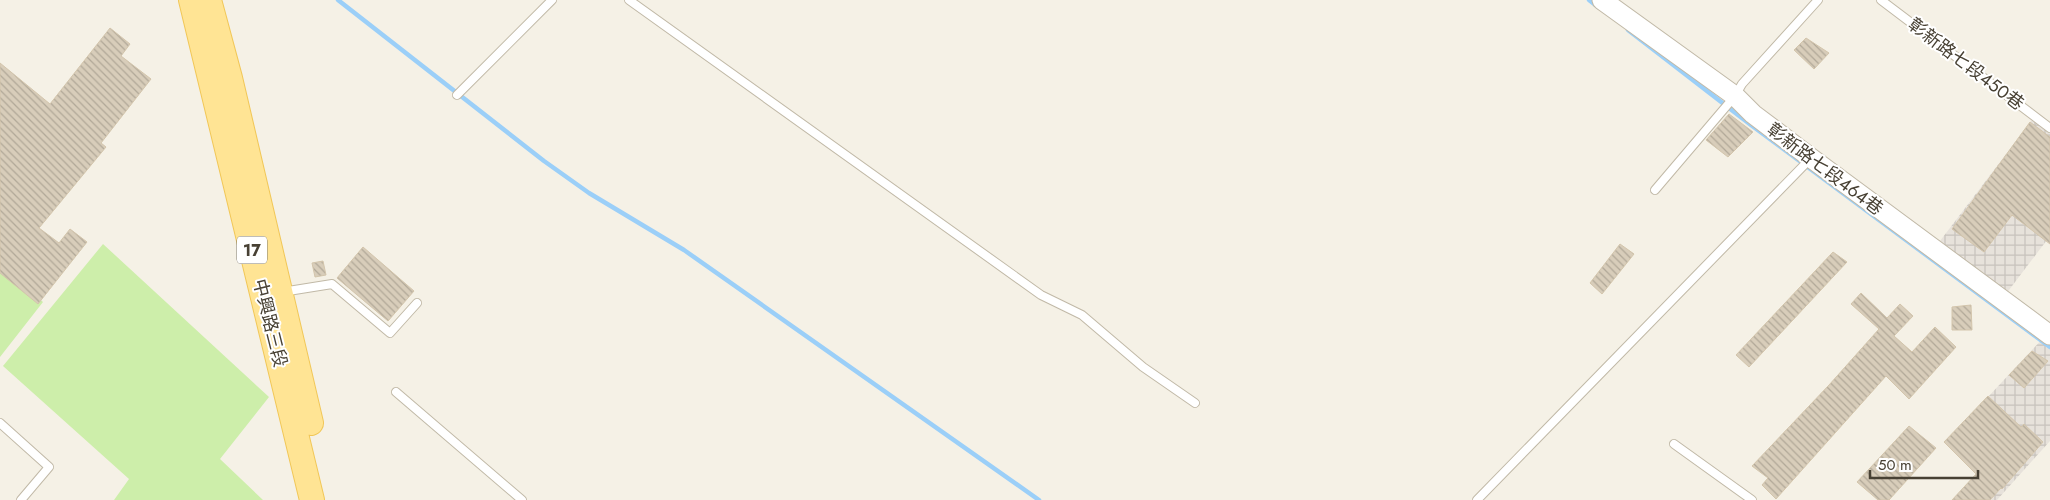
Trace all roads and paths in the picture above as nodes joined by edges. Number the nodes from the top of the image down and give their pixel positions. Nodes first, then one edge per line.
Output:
1 (191, 0) edge
2 (210, 0) edge
3 (552, 0) edge
4 (630, 0) edge
5 (1602, 0) edge
6 (1818, 0) edge
7 (1881, 0) edge
8 (457, 94) dead end
9 (1735, 96) junction
10 (2050, 128) edge
11 (1810, 158) junction
12 (1655, 190) dead end
13 (280, 293) junction
14 (417, 304) dead end
15 (2050, 335) edge
16 (396, 392) dead end
17 (1195, 403) dead end
18 (0, 423) edge
19 (1674, 444) dead end
20 (21, 500) edge
21 (312, 500) edge
22 (329, 500) edge
23 (522, 500) edge
24 (1477, 500) edge
25 (1752, 500) edge

1 - 21 main road, 中興路三段 / 17
2 - 13 main road, 中興路三段 / 17
3 - 8 lane
4 - 17 lane
5 - 9 street, 彰新路七段464巷
6 - 9 lane
7 - 10 lane, 彰新路七段450巷
9 - 11 street, 彰新路七段464巷
9 - 12 lane
11 - 15 street, 彰新路七段464巷
11 - 24 lane
13 - 14 lane
13 - 22 main road, 中興路三段 / 17
16 - 23 lane
18 - 20 lane
19 - 25 lane

